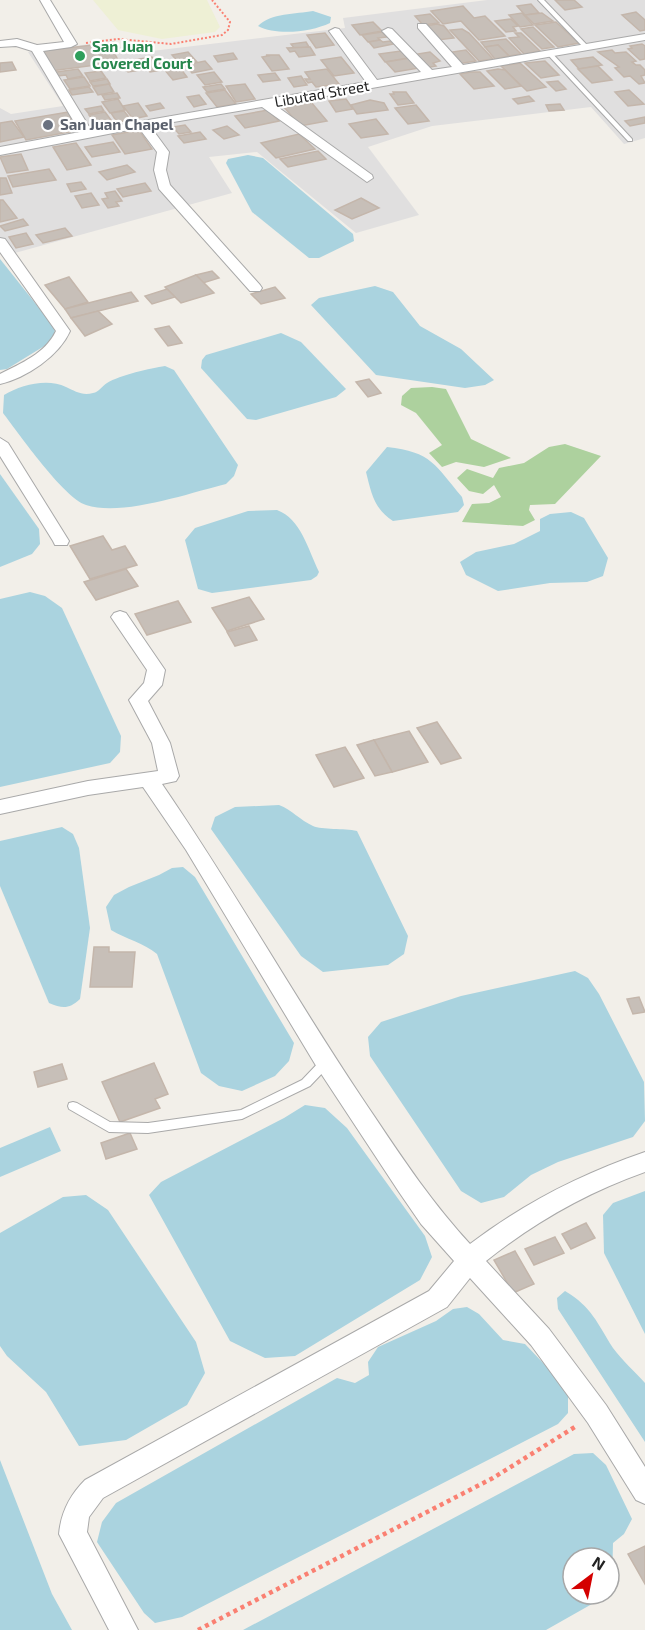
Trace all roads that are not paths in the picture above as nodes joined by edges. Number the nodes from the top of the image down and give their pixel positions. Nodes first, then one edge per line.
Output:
1 (45, 0) edge
2 (541, 0) edge
3 (422, 26) dead end
4 (335, 31) dead end
5 (388, 31) dead end
6 (645, 37) edge
7 (0, 44) edge
8 (586, 47) junction
9 (36, 49) junction
10 (549, 53) junction
11 (460, 69) junction
12 (429, 74) junction
13 (374, 84) junction
14 (266, 104) junction
15 (142, 124) junction
16 (87, 134) junction
17 (630, 140) dead end
18 (0, 152) edge
19 (367, 178) dead end
20 (0, 242) edge
21 (255, 288) dead end
22 (0, 380) edge
23 (0, 443) edge
24 (61, 541) dead end
25 (120, 617) dead end
26 (148, 779) junction
27 (0, 807) edge
28 (326, 1062) junction
29 (73, 1106) dead end
30 (645, 1162) edge
31 (470, 1260) junction
32 (645, 1491) edge
33 (123, 1630) edge

1 - 9 street
2 - 8 lane
3 - 11 street
4 - 13 street
5 - 12 street
6 - 8 street, Libutad Street
7 - 9 street
8 - 10 street, Libutad Street
9 - 16 street
10 - 11 street, Libutad Street
10 - 17 lane
11 - 12 street, Libutad Street
12 - 13 street, Libutad Street
13 - 14 street, Libutad Street
14 - 15 street, Libutad Street
14 - 19 street
15 - 16 street, Libutad Street
15 - 21 street
16 - 18 street, Libutad Street
20 - 22 street
23 - 24 street
25 - 26 street
26 - 27 street
26 - 28 street
28 - 29 lane
28 - 31 street
30 - 31 street
31 - 32 street
31 - 33 street

